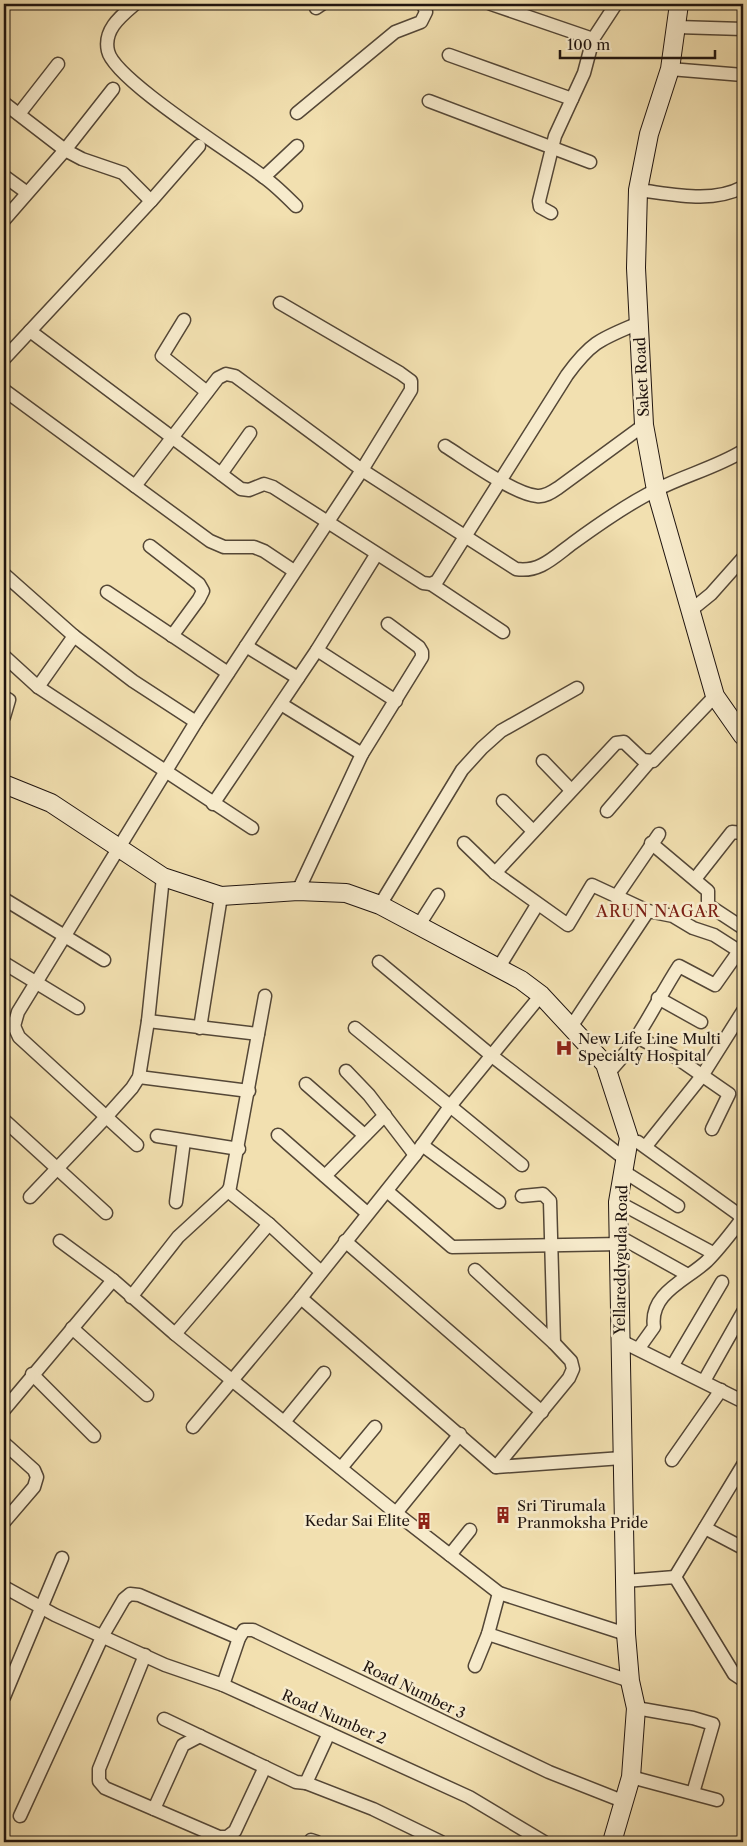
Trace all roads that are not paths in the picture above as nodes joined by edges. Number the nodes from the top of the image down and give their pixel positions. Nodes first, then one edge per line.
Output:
1 (135, 4) edge
2 (423, 4) edge
3 (491, 4) edge
4 (616, 4) edge
5 (679, 4) edge
6 (677, 27) junction
7 (743, 29) edge
8 (594, 39) junction
9 (449, 55) dead end
10 (58, 64) dead end
11 (670, 69) junction
12 (743, 75) edge
13 (113, 89) dead end
14 (572, 99) junction
15 (429, 101) dead end
16 (4, 103) edge
17 (298, 113) dead end
18 (19, 114) junction
19 (199, 146) dead end
20 (297, 146) dead end
21 (552, 148) junction
22 (65, 150) junction
23 (590, 162) dead end
24 (4, 176) edge
25 (264, 177) junction
26 (743, 187) edge
27 (638, 190) junction
28 (26, 192) junction
29 (151, 201) junction
30 (296, 206) dead end
31 (551, 213) dead end
32 (4, 220) edge
33 (280, 303) dead end
34 (184, 320) dead end
35 (638, 323) junction
36 (30, 331) junction
37 (8, 344) edge
38 (4, 358) edge
39 (4, 390) edge
40 (207, 392) junction
41 (644, 425) junction
42 (250, 433) dead end
43 (173, 440) junction
44 (445, 446) dead end
45 (743, 451) edge
46 (362, 470) junction
47 (221, 474) junction
48 (502, 480) junction
49 (135, 486) junction
50 (656, 490) junction
51 (326, 523) junction
52 (467, 538) junction
53 (150, 546) dead end
54 (376, 556) junction
55 (743, 558) edge
56 (294, 572) junction
57 (4, 574) edge
58 (431, 584) junction
59 (107, 592) dead end
60 (690, 611) junction
61 (388, 624) dead end
62 (503, 632) dead end
63 (74, 636) junction
64 (172, 636) junction
65 (246, 646) junction
66 (317, 650) junction
67 (4, 656) edge
68 (228, 673) junction
69 (298, 678) junction
70 (38, 687) junction
71 (578, 688) dead end
72 (715, 696) junction
73 (4, 697) edge
74 (396, 701) junction
75 (281, 704) junction
76 (4, 717) edge
77 (196, 722) junction
78 (743, 736) edge
79 (362, 754) junction
80 (543, 761) dead end
81 (649, 762) junction
82 (166, 772) junction
83 (4, 784) edge
84 (572, 790) junction
85 (502, 801) dead end
86 (213, 804) junction
87 (607, 811) dead end
88 (252, 828) dead end
89 (533, 831) junction
90 (743, 833) edge
91 (464, 843) dead end
92 (121, 848) junction
93 (495, 873) junction
94 (164, 877) junction
95 (695, 879) junction
96 (302, 891) junction
97 (438, 895) dead end
98 (221, 896) junction
99 (616, 897) junction
100 (4, 899) edge
101 (380, 905) junction
102 (537, 905) junction
103 (648, 912) junction
104 (419, 925) junction
105 (743, 928) edge
106 (66, 936) junction
107 (742, 953) edge
108 (104, 960) dead end
109 (379, 962) dead end
110 (4, 963) edge
111 (500, 966) junction
112 (37, 983) junction
113 (541, 995) junction
114 (265, 996) dead end
115 (658, 998) junction
116 (78, 1008) dead end
117 (743, 1011) edge
118 (148, 1021) junction
119 (701, 1022) dead end
120 (9, 1024) edge
121 (571, 1027) junction
122 (200, 1028) junction
123 (355, 1028) dead end
124 (258, 1034) junction
125 (637, 1037) junction
126 (492, 1056) junction
127 (346, 1071) dead end
128 (606, 1075) junction
129 (702, 1076) junction
130 (139, 1077) junction
131 (306, 1084) dead end
132 (249, 1091) junction
133 (451, 1105) junction
134 (385, 1115) junction
135 (107, 1116) junction
136 (4, 1120) edge
137 (712, 1129) dead end
138 (366, 1134) junction
139 (278, 1135) dead end
140 (157, 1136) dead end
141 (629, 1138) junction
142 (184, 1141) junction
143 (137, 1145) dead end
144 (646, 1146) junction
145 (239, 1149) junction
146 (418, 1150) junction
147 (522, 1164) dead end
148 (624, 1165) junction
149 (58, 1167) junction
150 (325, 1176) junction
151 (230, 1186) junction
152 (386, 1190) junction
153 (30, 1196) dead end
154 (522, 1196) dead end
155 (176, 1202) dead end
156 (500, 1202) dead end
157 (618, 1202) junction
158 (678, 1206) dead end
159 (106, 1213) dead end
160 (367, 1213) junction
161 (742, 1215) edge
162 (269, 1224) junction
163 (621, 1240) junction
164 (60, 1241) dead end
165 (345, 1241) junction
166 (552, 1245) junction
167 (713, 1254) junction
168 (474, 1270) dead end
169 (321, 1272) junction
170 (688, 1275) junction
171 (113, 1280) junction
172 (722, 1282) dead end
173 (131, 1297) junction
174 (301, 1298) junction
175 (743, 1312) edge
176 (72, 1328) junction
177 (175, 1334) junction
178 (620, 1340) junction
179 (554, 1343) junction
180 (639, 1348) junction
181 (672, 1364) junction
182 (324, 1373) dead end
183 (32, 1374) junction
184 (233, 1380) junction
185 (704, 1381) junction
186 (721, 1390) junction
187 (147, 1395) dead end
188 (743, 1400) edge
189 (4, 1410) edge
190 (542, 1412) junction
191 (284, 1422) junction
192 (193, 1427) dead end
193 (375, 1427) dead end
194 (460, 1434) junction
195 (94, 1436) dead end
196 (4, 1442) edge
197 (622, 1458) junction
198 (672, 1460) dead end
199 (743, 1465) edge
200 (496, 1467) junction
201 (341, 1468) junction
202 (739, 1480) edge
203 (396, 1513) junction
204 (4, 1522) edge
205 (705, 1528) junction
206 (470, 1530) dead end
207 (743, 1548) edge
208 (450, 1555) junction
209 (62, 1558) dead end
210 (675, 1578) junction
211 (625, 1581) junction
212 (4, 1587) edge
213 (499, 1593) junction
214 (42, 1609) junction
215 (488, 1634) junction
216 (626, 1634) junction
217 (103, 1635) junction
218 (239, 1638) junction
219 (145, 1655) junction
220 (475, 1666) dead end
221 (743, 1680) edge
222 (630, 1681) junction
223 (222, 1684) junction
224 (4, 1697) edge
225 (636, 1708) junction
226 (164, 1719) dead end
227 (329, 1733) junction
228 (200, 1736) junction
229 (264, 1767) junction
230 (631, 1777) junction
231 (306, 1783) junction
232 (693, 1793) junction
233 (718, 1800) dead end
234 (625, 1802) junction
235 (154, 1809) junction
236 (20, 1816) dead end
237 (233, 1840) edge
238 (310, 1842) edge
239 (317, 1842) edge
240 (441, 1842) edge
241 (544, 1842) edge
242 (612, 1842) edge

1 - 25 street
2 - 17 street
3 - 8 street
4 - 8 street
5 - 6 street, Saket Road
6 - 7 street
6 - 11 street, Saket Road
8 - 14 street
9 - 14 street
10 - 18 street
11 - 12 street
11 - 27 street, Saket Road
13 - 22 street
14 - 21 street
15 - 21 street
16 - 18 street
18 - 22 street
19 - 29 street
20 - 25 street
21 - 23 street
21 - 31 street
22 - 28 street
22 - 29 street
24 - 28 street
25 - 30 street
26 - 27 street
27 - 35 street, Saket Road
28 - 32 street
29 - 36 street
33 - 46 street
34 - 40 street
35 - 41 street, Saket Road
35 - 48 street
36 - 37 street
36 - 43 street
37 - 38 street
39 - 49 street
40 - 43 street
40 - 46 street
41 - 48 street
41 - 50 street, Saket Road
42 - 47 street
43 - 47 street
43 - 49 street
44 - 48 street
45 - 50 street
46 - 51 street
46 - 52 street
47 - 51 street
48 - 52 street
49 - 56 street
50 - 52 street
50 - 60 street, Saket Road
51 - 54 street
51 - 56 street
52 - 58 street
53 - 64 street
54 - 58 street
54 - 66 street
55 - 60 street
56 - 65 street
57 - 63 street
58 - 62 street
59 - 64 street
60 - 72 street, Saket Road
61 - 74 street
63 - 70 street
63 - 77 street
64 - 68 street
65 - 68 street
65 - 69 street
66 - 69 street
66 - 74 street
67 - 70 street
68 - 77 street
69 - 75 street
70 - 82 street
71 - 101 street
72 - 78 street, Saket Road
72 - 81 street
73 - 76 street
74 - 79 street
75 - 79 street
75 - 86 street
77 - 82 street
79 - 96 street
80 - 84 street
81 - 84 street
81 - 87 street
82 - 86 street
82 - 92 street
83 - 92 street
84 - 89 street
85 - 89 street
86 - 88 street
89 - 93 street
90 - 95 street
91 - 93 street
92 - 94 street
92 - 106 street
93 - 102 street
94 - 98 street
94 - 118 street
95 - 99 street
95 - 105 street
96 - 98 street
96 - 101 street
97 - 104 street
98 - 122 street
99 - 102 street
99 - 103 street
100 - 106 street
101 - 104 street
102 - 111 street
103 - 107 street
103 - 121 street
104 - 111 street
106 - 108 street
106 - 112 street
107 - 115 street
109 - 126 street
110 - 112 street
111 - 113 street
112 - 116 street
112 - 120 street
113 - 121 street
113 - 126 street
114 - 124 street
115 - 119 street
115 - 125 street
117 - 129 street
118 - 122 street
118 - 130 street
120 - 135 street
121 - 128 street
122 - 124 street
123 - 133 street
124 - 132 street
125 - 128 street
125 - 129 street
126 - 133 street
126 - 148 street
127 - 134 street
128 - 141 street
129 - 137 street
129 - 144 street
130 - 132 street
130 - 135 street
131 - 138 street
132 - 145 street
133 - 146 street
133 - 147 street
134 - 138 street
134 - 146 street
135 - 143 street
135 - 149 street
136 - 149 street
138 - 150 street
139 - 150 street
140 - 142 street
141 - 144 street
141 - 148 street, Yellareddyguda Road
142 - 145 street
142 - 155 street
144 - 161 street
145 - 151 street
146 - 152 street
146 - 156 street
148 - 157 street, Yellareddyguda Road
148 - 158 street
149 - 153 street
149 - 159 street
150 - 160 street
151 - 162 street
151 - 173 street
152 - 160 street
152 - 166 street
154 - 166 street
157 - 163 street, Yellareddyguda Road
157 - 167 street
160 - 165 street
161 - 167 street
162 - 169 street
162 - 177 street
163 - 166 street
163 - 170 street
163 - 178 street, Yellareddyguda Road
164 - 171 street
165 - 169 street
165 - 190 street
166 - 179 street
167 - 170 street
168 - 179 street
169 - 174 street
170 - 180 street
171 - 173 street
171 - 176 street
172 - 181 street
173 - 177 street
174 - 184 street
174 - 194 street
175 - 185 street
176 - 183 street
176 - 187 street
177 - 184 street
178 - 180 street
178 - 197 street, Yellareddyguda Road
179 - 190 street
180 - 181 street
181 - 185 street
182 - 191 street
183 - 189 street
183 - 195 street
184 - 191 street
184 - 192 street
185 - 186 street
186 - 188 street
186 - 198 street
190 - 200 street
191 - 201 street
193 - 201 street
194 - 200 street
194 - 203 street
196 - 204 street
197 - 200 street
197 - 211 street, Yellareddyguda Road
199 - 202 street
201 - 203 street
202 - 205 street
203 - 208 street
205 - 207 street
205 - 210 street
206 - 208 street
208 - 213 street
209 - 214 street
210 - 211 street
210 - 221 street
211 - 216 street, Yellareddyguda Road
212 - 214 street, Road Number 2
213 - 215 street
213 - 216 street
214 - 217 street, Road Number 2
214 - 224 street
215 - 220 street
215 - 222 street
216 - 222 street, Yellareddyguda Road
217 - 218 street
217 - 219 street, Road Number 2
217 - 236 street
218 - 223 street
218 - 234 street, Road Number 3
219 - 223 street, Road Number 2
219 - 235 street
222 - 225 street, Yellareddyguda Road
223 - 227 street, Road Number 2
225 - 230 street, Yellareddyguda Road
225 - 232 street
226 - 228 street
227 - 231 street
227 - 241 street, Road Number 2
228 - 229 street
228 - 235 street
229 - 231 street
229 - 237 street
230 - 232 street
230 - 234 street, Yellareddyguda Road
231 - 240 street
232 - 233 street
234 - 242 street, Yellareddyguda Road
235 - 237 street
238 - 239 street

